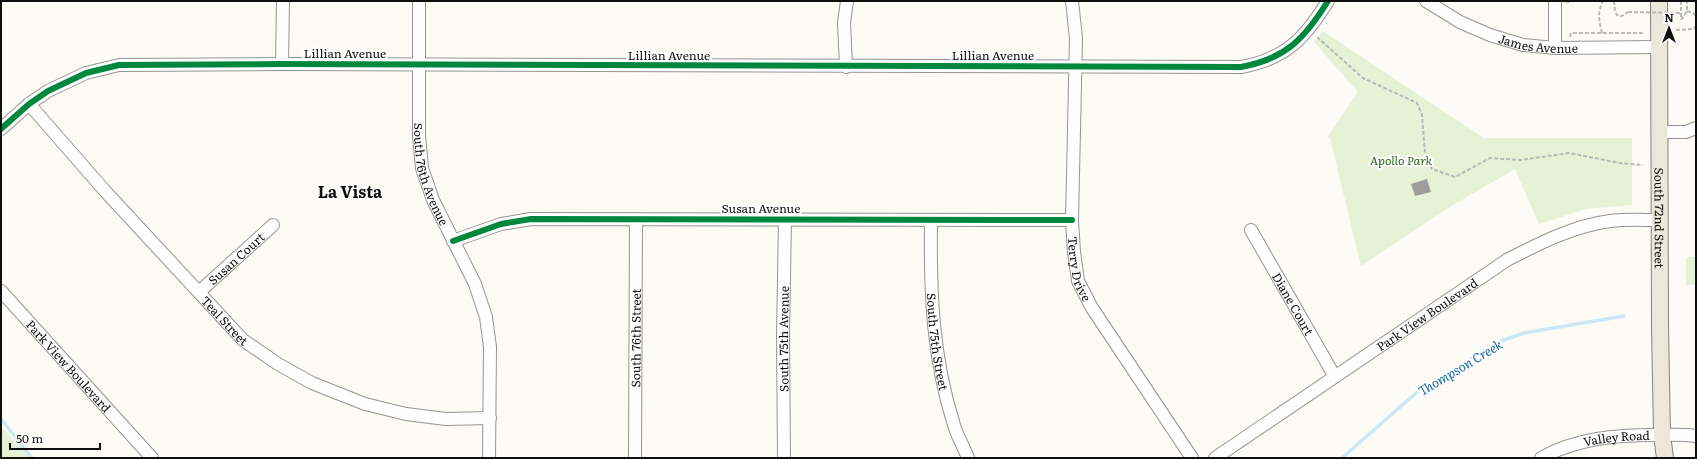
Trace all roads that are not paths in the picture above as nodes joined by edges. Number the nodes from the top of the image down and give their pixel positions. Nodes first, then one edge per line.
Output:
1 (282, 1) edge
2 (419, 1) edge
3 (847, 1) edge
4 (1072, 1) edge
5 (1328, 1) edge
6 (1426, 1) edge
7 (1555, 1) edge
8 (1659, 1) edge
9 (1660, 47) junction
10 (1555, 48) junction
11 (282, 64) junction
12 (420, 65) junction
13 (1075, 66) junction
14 (846, 67) junction
15 (29, 104) junction
16 (1696, 128) edge
17 (1, 129) edge
18 (1659, 132) junction
19 (636, 219) junction
20 (785, 219) junction
21 (932, 220) junction
22 (1072, 220) junction
23 (1659, 220) junction
24 (273, 225) dead end
25 (1251, 230) dead end
26 (453, 241) junction
27 (1, 291) edge
28 (199, 292) junction
29 (1335, 377) junction
30 (490, 418) junction
31 (1662, 435) junction
32 (1696, 436) edge
33 (152, 458) edge
34 (489, 458) edge
35 (635, 458) edge
36 (784, 458) edge
37 (968, 458) edge
38 (1192, 458) edge
39 (1215, 458) edge
40 (1541, 458) edge
41 (1658, 458) edge
42 (1665, 458) edge

1 - 11 street
2 - 12 street, South 76th Avenue
3 - 14 street
4 - 13 street, Terry Drive
5 - 13 street, Lillian Avenue
6 - 10 street, James Avenue
7 - 10 street
8 - 9 main road, South 72nd Street
9 - 10 street, James Avenue
9 - 18 main road, South 72nd Street
11 - 12 street, Lillian Avenue
11 - 15 street, Lillian Avenue
12 - 14 street, Lillian Avenue
12 - 26 street, South 76th Avenue
13 - 14 street, Lillian Avenue
13 - 22 street, Terry Drive
15 - 17 street, Lillian Avenue
15 - 28 street, Teal Street
16 - 18 street
18 - 23 main road, South 72nd Street
19 - 20 street, Susan Avenue
19 - 26 street, Susan Avenue
19 - 35 street, South 76th Street
20 - 21 street, Susan Avenue
20 - 36 street, South 75th Avenue
21 - 22 street, Susan Avenue
21 - 37 street, South 75th Street
22 - 38 street, Terry Drive
23 - 29 street, Park View Boulevard
23 - 31 main road, South 72nd Street
24 - 28 street, Susan Court
25 - 29 street, Diane Court
26 - 30 street, South 76th Avenue
27 - 33 street, Park View Boulevard
28 - 30 street, Teal Street
29 - 39 street, Park View Boulevard
30 - 34 street, South 76th Avenue
31 - 32 street, Valley Road
31 - 40 street, Valley Road
31 - 41 main road, South 72nd Street
31 - 42 main road, South 72nd Street

